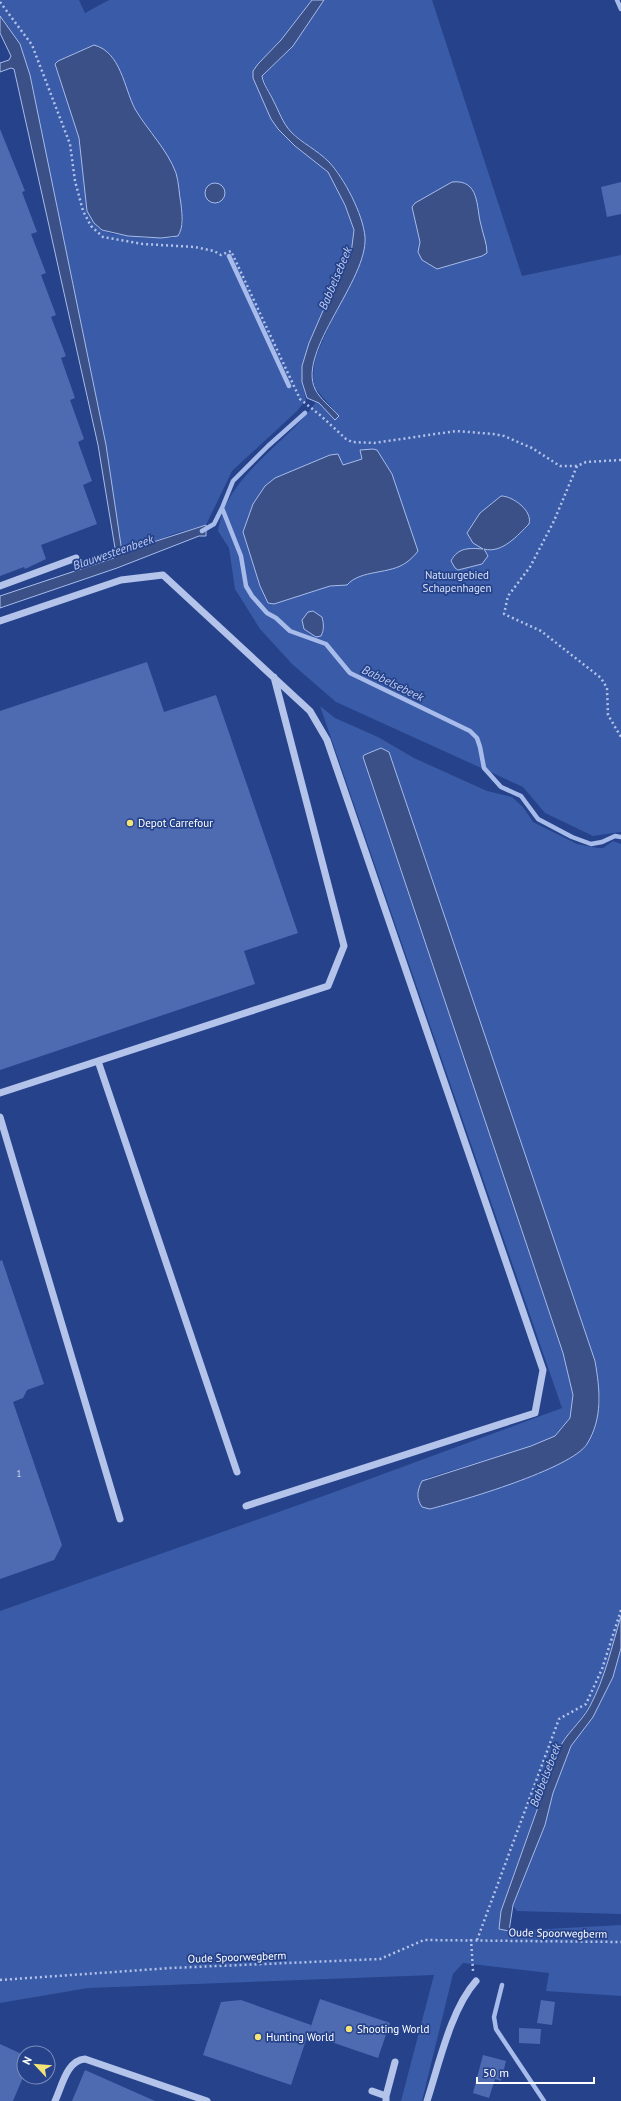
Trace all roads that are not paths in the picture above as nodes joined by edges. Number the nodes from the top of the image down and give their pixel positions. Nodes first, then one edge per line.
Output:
1 (76, 558) dead end
2 (0, 586) edge
3 (0, 621) edge
4 (274, 677) junction
5 (98, 1061) junction
6 (0, 1093) edge
7 (0, 1117) edge
8 (236, 1472) dead end
9 (246, 1506) dead end
10 (120, 1519) dead end
11 (476, 1981) road end
12 (395, 2062) dead end
13 (372, 2091) dead end
14 (386, 2098) edge
15 (55, 2101) edge
16 (206, 2101) edge
17 (427, 2101) edge

1 - 2 street
3 - 4 street
4 - 5 street
4 - 9 street
5 - 6 street
5 - 8 street
7 - 10 street
11 - 17 street
12 - 14 street
13 - 14 street
15 - 16 street

